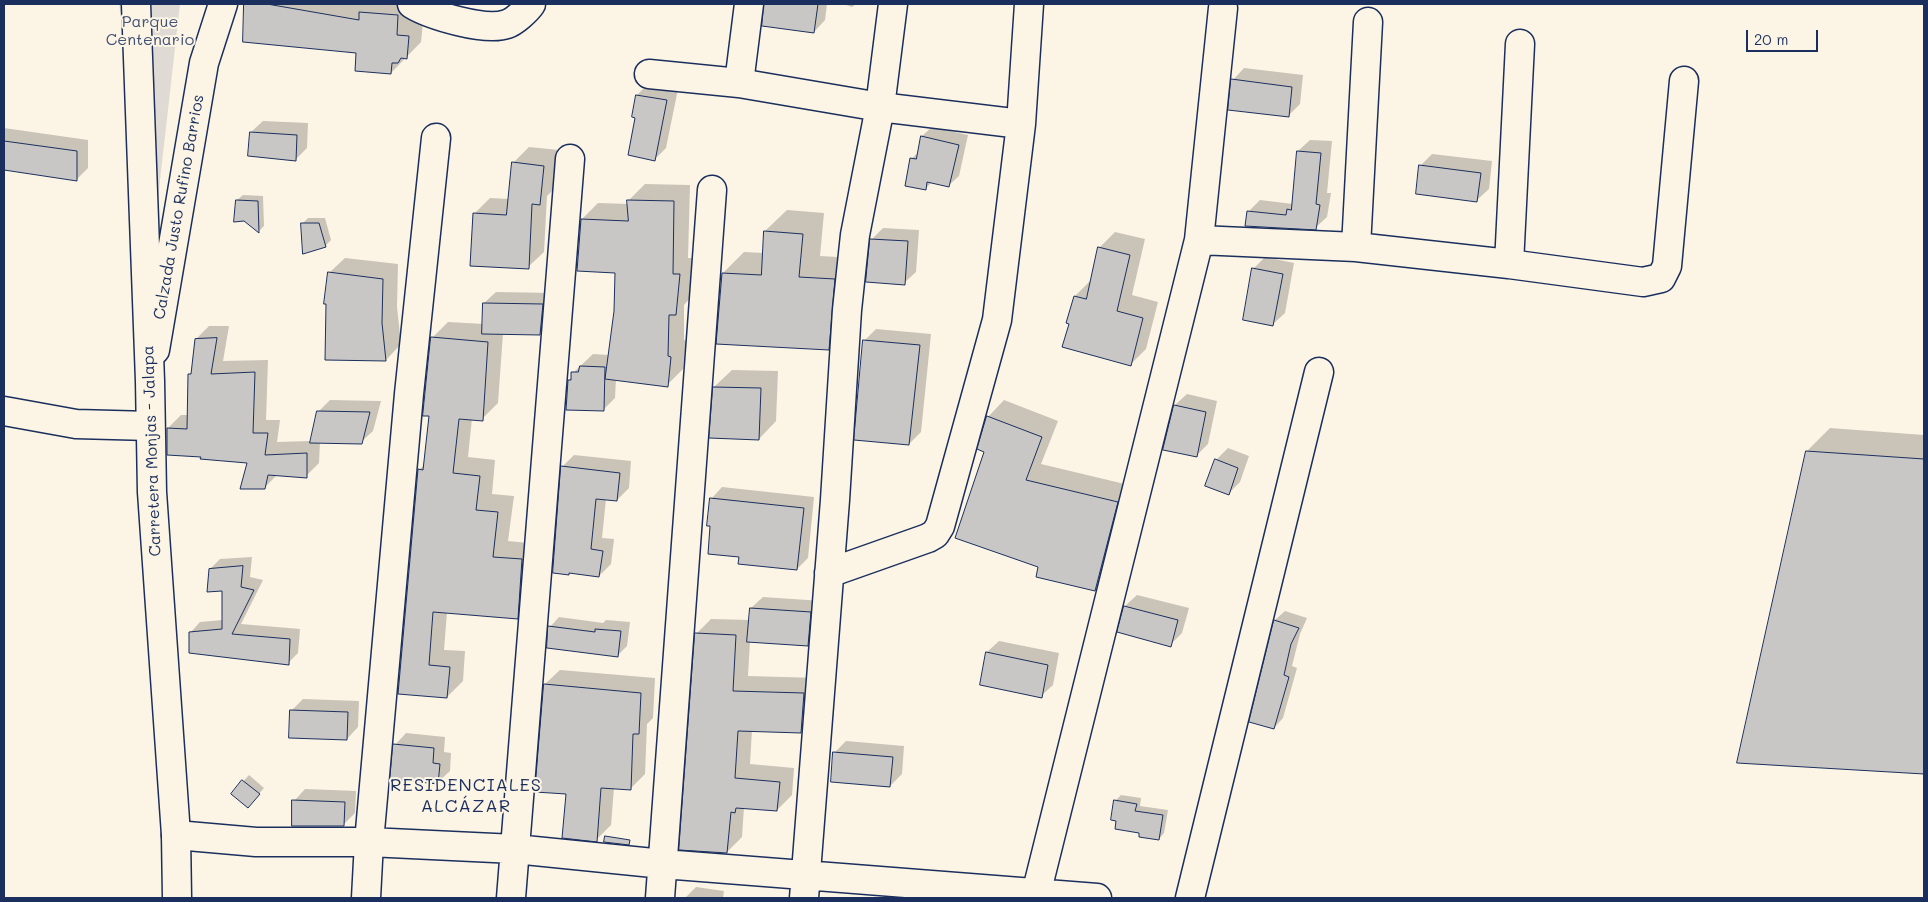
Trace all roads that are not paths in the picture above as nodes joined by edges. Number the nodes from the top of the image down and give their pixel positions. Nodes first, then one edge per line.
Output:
1 (136, 4) edge
2 (204, 4) edge
3 (223, 4) edge
4 (412, 4) edge
5 (531, 4) edge
6 (749, 4) edge
7 (893, 4) edge
8 (1029, 4) edge
9 (1223, 8) dead end
10 (1368, 22) dead end
11 (1520, 44) dead end
12 (204, 62) junction
13 (649, 74) dead end
14 (1684, 81) dead end
15 (738, 83) junction
16 (880, 107) junction
17 (1021, 124) junction
18 (436, 138) dead end
19 (570, 159) dead end
20 (712, 190) dead end
21 (1199, 240) junction
22 (1356, 247) junction
23 (1509, 264) junction
24 (1319, 372) dead end
25 (150, 381) junction
26 (4, 411) edge
27 (150, 426) junction
28 (829, 573) junction
29 (176, 835) junction
30 (369, 842) junction
31 (515, 849) junction
32 (663, 864) junction
33 (805, 886) edge
34 (1035, 895) edge
35 (177, 898) edge
36 (366, 898) edge
37 (511, 898) edge
38 (660, 898) edge
39 (1097, 898) edge
40 (1190, 898) edge

1 - 25 street, Carretera Monjas - Jalapa
2 - 12 street, Calzada Justo Rufino Barrios
3 - 12 street, Calzada Justo Rufino Barrios
4 - 5 street
6 - 15 street
7 - 16 street
8 - 17 street
9 - 21 street
10 - 22 street
11 - 23 street
12 - 25 street, Calzada Justo Rufino Barrios
13 - 15 street
14 - 23 street
15 - 16 street
16 - 17 street
16 - 28 street
17 - 28 street
18 - 30 street
19 - 31 street
20 - 32 street
21 - 22 street
21 - 34 street
22 - 23 street
24 - 40 street
25 - 27 street, Carretera Monjas - Jalapa
26 - 27 street
27 - 29 street, Carretera Monjas - Jalapa
28 - 33 street
29 - 30 street
29 - 35 street, Carretera Monjas - Jalapa
30 - 31 street
30 - 36 street
31 - 32 street
31 - 37 street
32 - 33 street
32 - 38 street
33 - 34 street
34 - 39 street

